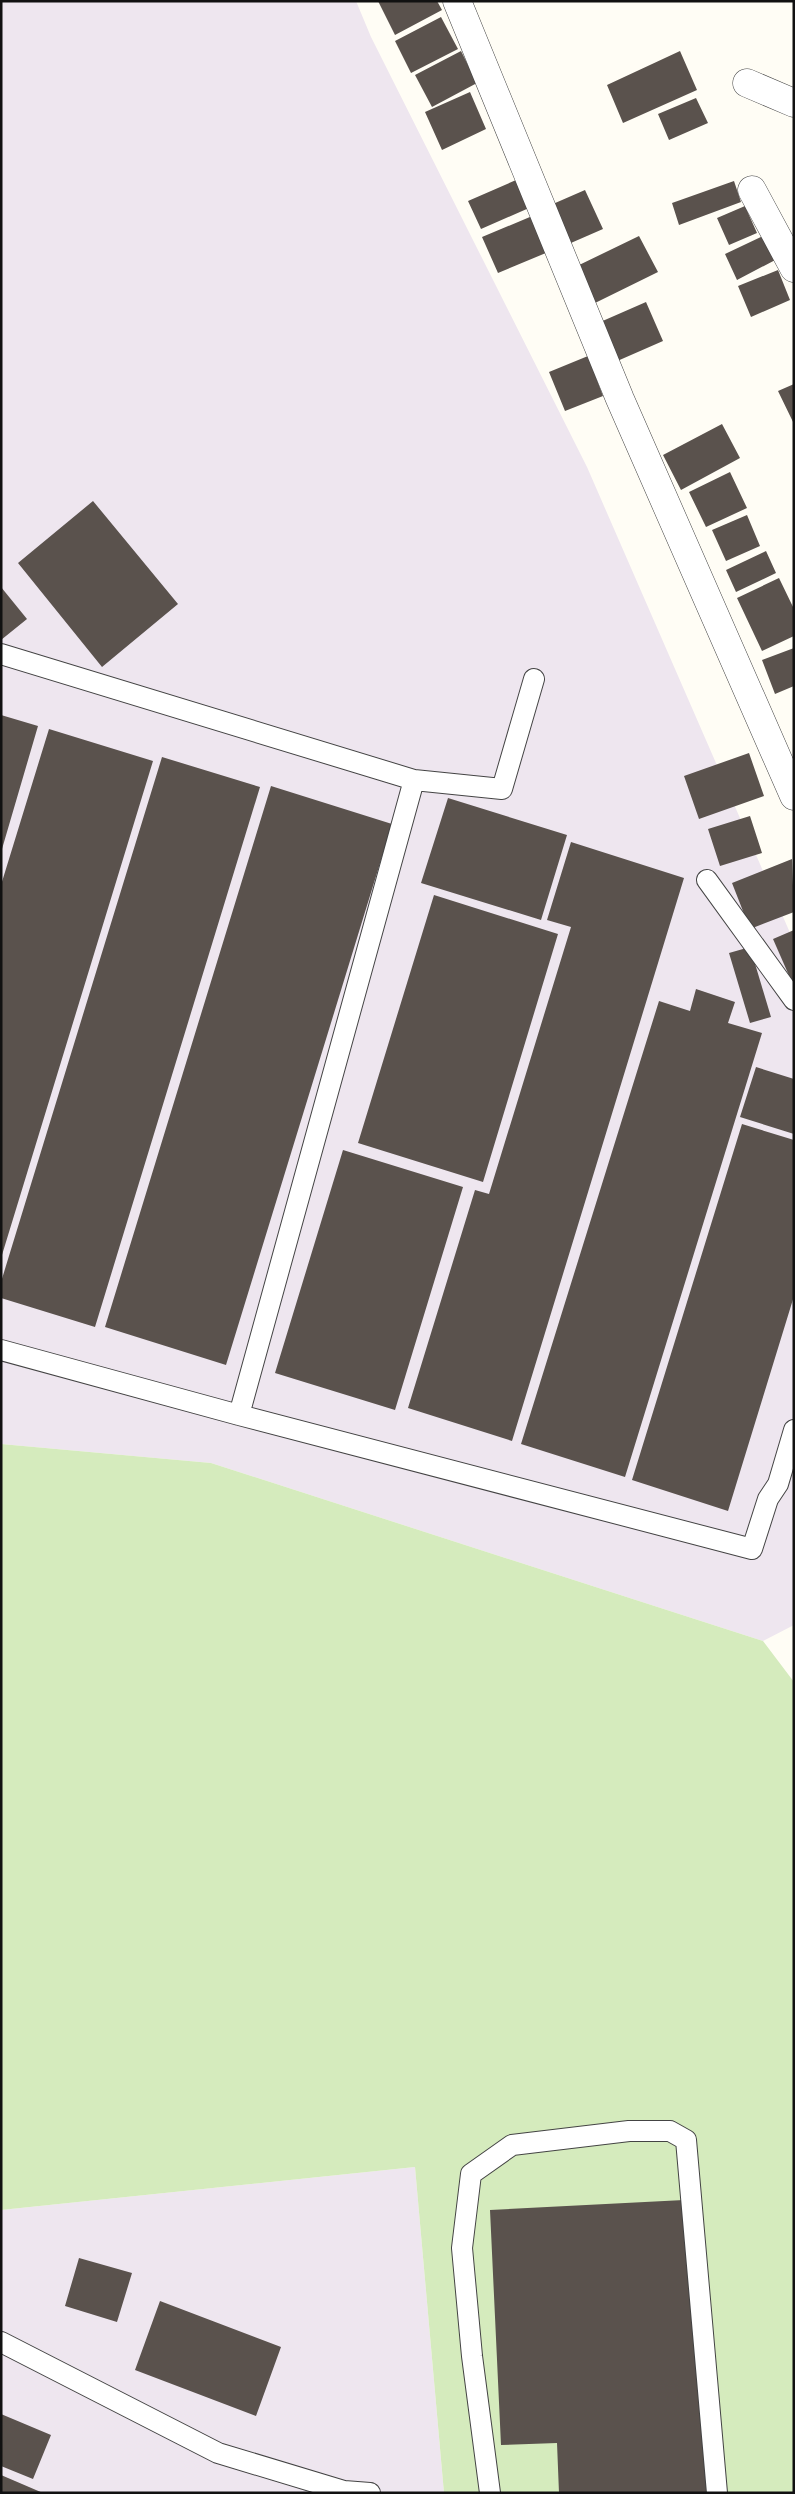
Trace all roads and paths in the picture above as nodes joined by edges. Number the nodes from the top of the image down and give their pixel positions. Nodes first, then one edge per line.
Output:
1 (457, 1) edge
2 (747, 83) dead end
3 (794, 103) edge
4 (752, 190) dead end
5 (794, 268) edge
6 (1, 654) edge
7 (534, 679) dead end
8 (414, 780) junction
9 (794, 796) edge
10 (707, 880) dead end
11 (794, 1000) edge
12 (1, 1350) edge
13 (239, 1415) junction
14 (794, 1430) edge
15 (1, 2342) edge
16 (370, 2493) edge
17 (490, 2493) edge
18 (717, 2493) edge

1 - 9 street
2 - 3 street
4 - 5 street
6 - 8 lane
7 - 8 lane
8 - 13 lane
10 - 11 lane
12 - 13 lane
13 - 14 lane
15 - 16 lane
17 - 18 lane

